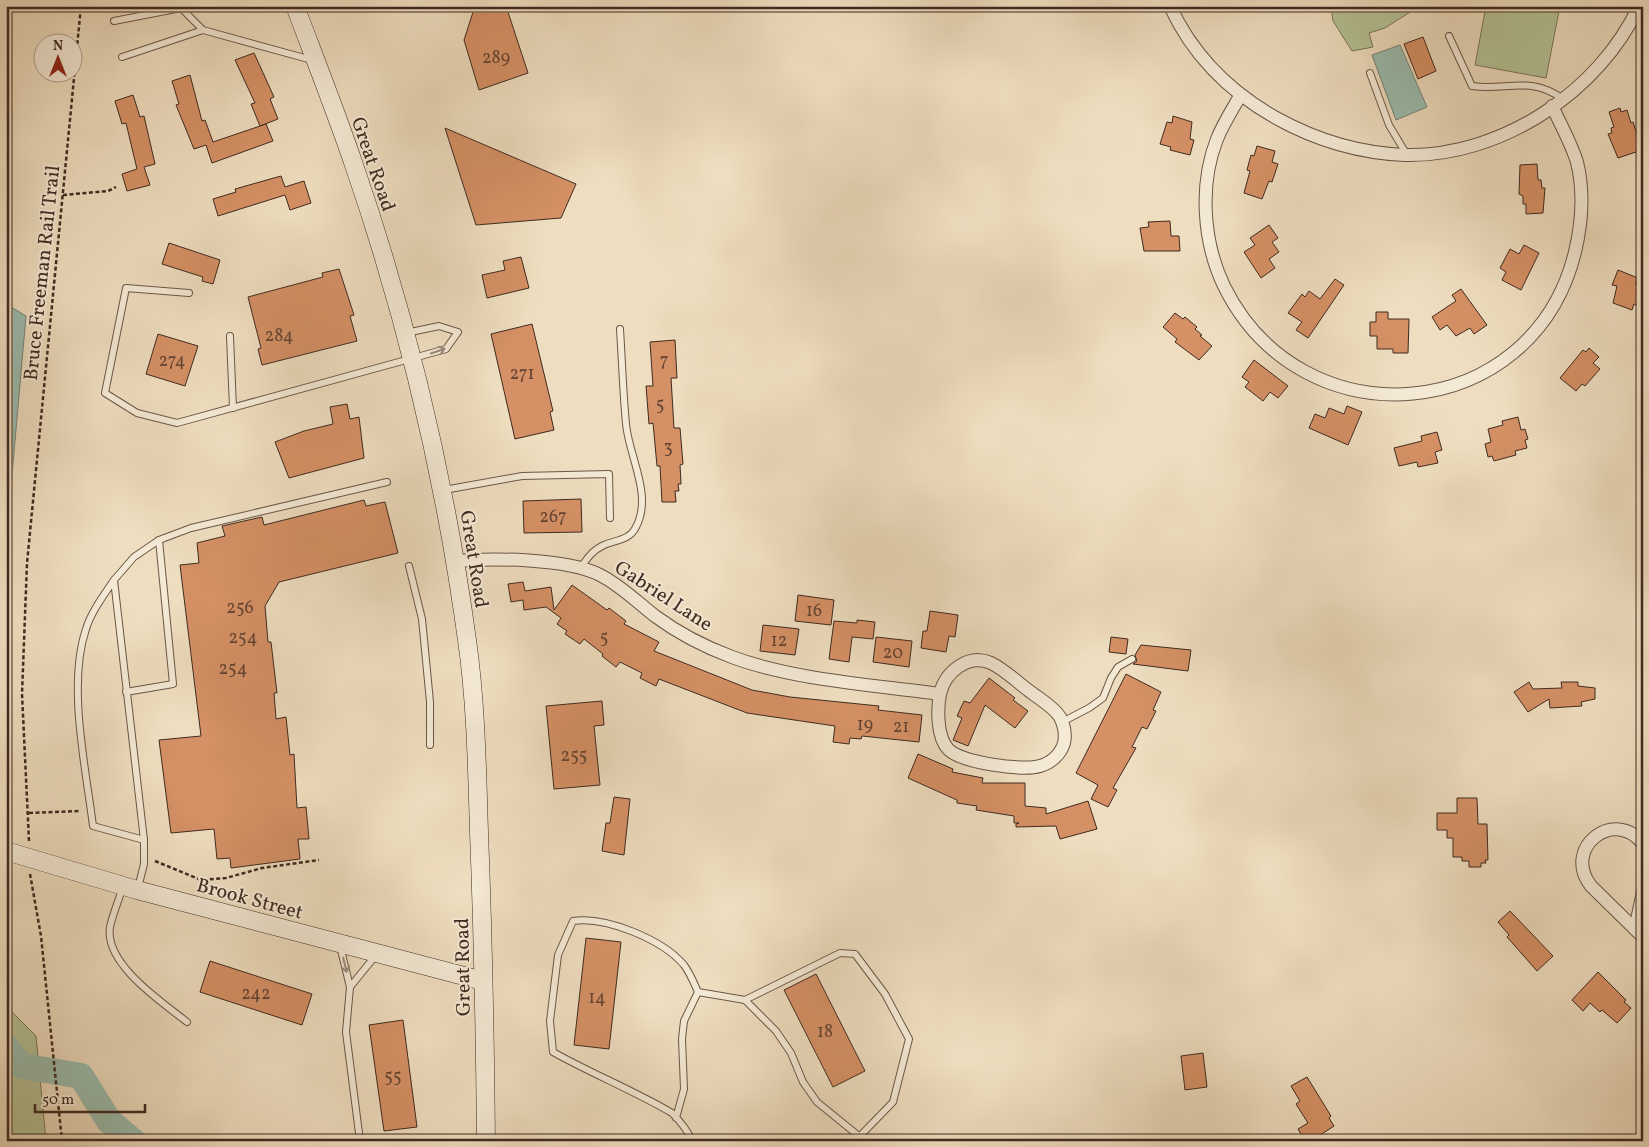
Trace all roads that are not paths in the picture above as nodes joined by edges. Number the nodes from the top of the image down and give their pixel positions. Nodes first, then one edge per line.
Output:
1 (295, 6) edge
2 (1170, 6) edge
3 (1639, 6) edge
4 (114, 22) dead end
5 (203, 30) junction
6 (1449, 36) dead end
7 (122, 57) dead end
8 (316, 61) junction
9 (1370, 73) dead end
10 (1240, 96) junction
11 (1557, 103) junction
12 (1407, 155) junction
13 (189, 292) dead end
14 (620, 329) dead end
15 (405, 334) junction
16 (230, 336) dead end
17 (412, 360) junction
18 (233, 408) junction
19 (387, 482) dead end
20 (442, 490) junction
21 (610, 518) dead end
22 (159, 540) junction
23 (454, 561) junction
24 (409, 566) dead end
25 (580, 568) junction
26 (114, 580) junction
27 (1132, 658) dead end
28 (126, 692) junction
29 (940, 694) junction
30 (1062, 722) junction
31 (430, 745) dead end
32 (144, 840) junction
33 (1643, 844) edge
34 (6, 851) edge
35 (130, 887) junction
36 (1643, 892) edge
37 (1639, 933) edge
38 (339, 944) junction
39 (378, 953) junction
40 (483, 981) junction
41 (350, 987) junction
42 (698, 992) junction
43 (745, 1000) junction
44 (187, 1022) dead end
45 (676, 1118) junction
46 (359, 1133) dead end
47 (860, 1136) junction
48 (486, 1141) edge
49 (692, 1141) edge
50 (866, 1141) edge

1 - 8 main road, Great Road
2 - 10 street
3 - 11 street
4 - 5 lane
5 - 7 lane
5 - 8 lane
6 - 11 lane
8 - 15 main road, Great Road
9 - 12 lane
10 - 11 street
10 - 12 street
11 - 12 street
13 - 18 lane
14 - 25 lane
15 - 17 main road, Great Road
17 -> 15 lane
16 - 18 lane
17 - 18 lane
17 - 20 main road, Great Road
19 - 22 lane
20 - 21 lane
20 - 23 main road, Great Road
22 - 26 lane
22 - 28 lane
23 - 25 street, Gabriel Lane
23 - 40 main road, Great Road
24 - 31 lane
25 - 29 street, Gabriel Lane
26 - 28 lane
26 - 32 lane
27 - 30 lane
28 - 32 lane
29 - 30 street
29 - 30 street
32 - 35 lane
33 - 37 street
34 - 35 main road, Brook Street
35 - 38 main road, Brook Street
35 - 44 lane
36 - 37 street
38 - 39 main road, Brook Street
38 -> 41 lane
39 - 40 main road, Brook Street
39 - 41 lane
40 - 48 main road, Great Road
41 - 46 lane
42 - 43 lane
42 - 45 lane
42 - 45 lane
43 - 47 lane
43 - 47 lane
45 - 49 lane
47 - 50 lane

